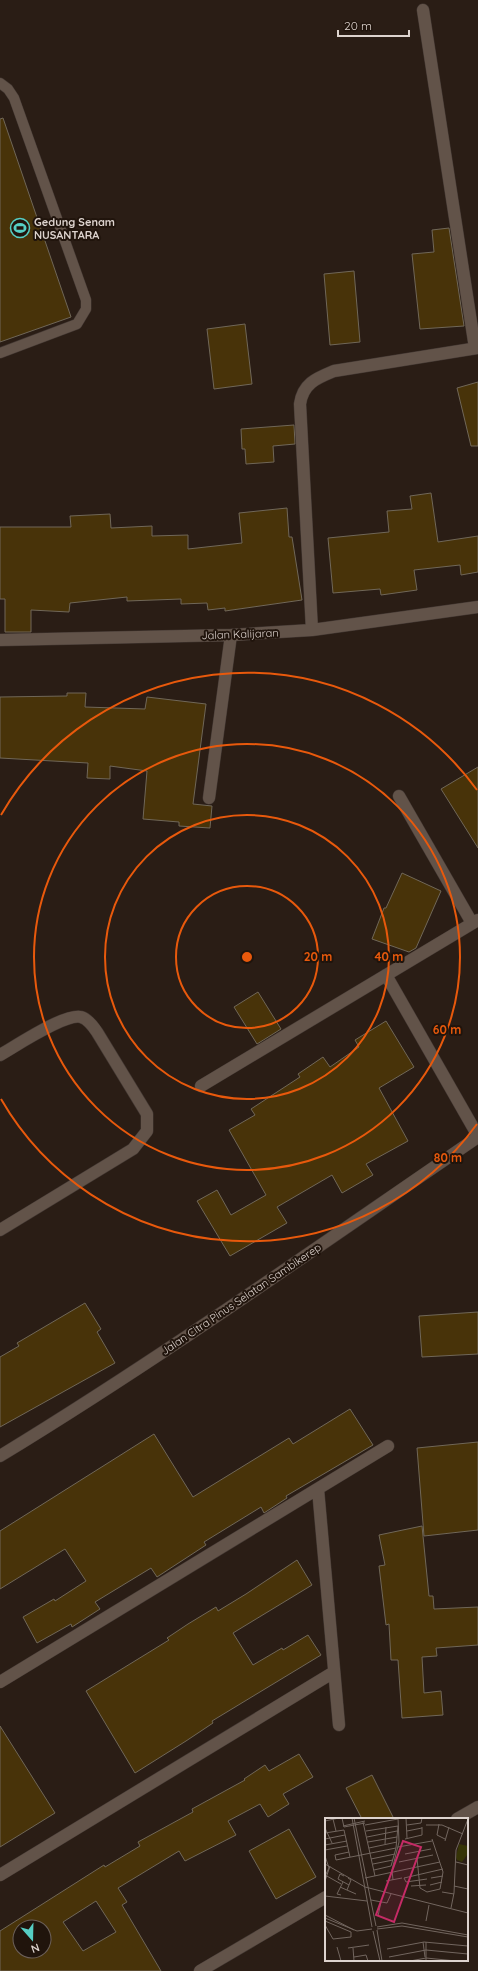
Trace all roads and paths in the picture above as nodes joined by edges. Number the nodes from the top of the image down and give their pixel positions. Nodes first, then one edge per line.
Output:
1 (423, 10) dead end
2 (0, 83) edge
3 (477, 348) edge
4 (0, 353) edge
5 (478, 607) edge
6 (312, 630) junction
7 (232, 635) junction
8 (0, 640) edge
9 (399, 796) dead end
10 (208, 798) dead end
11 (475, 921) edge
12 (386, 975) junction
13 (0, 1055) edge
14 (201, 1086) dead end
15 (478, 1136) edge
16 (0, 1230) edge
17 (388, 1446) dead end
18 (0, 1456) edge
19 (318, 1489) junction
20 (334, 1672) junction
21 (2, 1676) edge
22 (339, 1725) dead end
23 (478, 1807) edge
24 (459, 1818) edge
25 (0, 1875) edge
26 (325, 1898) edge
27 (200, 1971) edge

1 - 3 street
2 - 4 lane
3 - 6 street
5 - 6 street, Jalan Kalijaran
6 - 7 street, Jalan Kalijaran
7 - 8 street, Jalan Kalijaran
7 - 10 street
9 - 11 street
11 - 12 street
12 - 14 street
12 - 15 street
13 - 16 street
15 - 18 street, Jalan Citra Pinus Selatan Sambikerep
17 - 19 street
19 - 20 street
19 - 21 street
20 - 22 street
20 - 25 street
23 - 24 street
26 - 27 street

